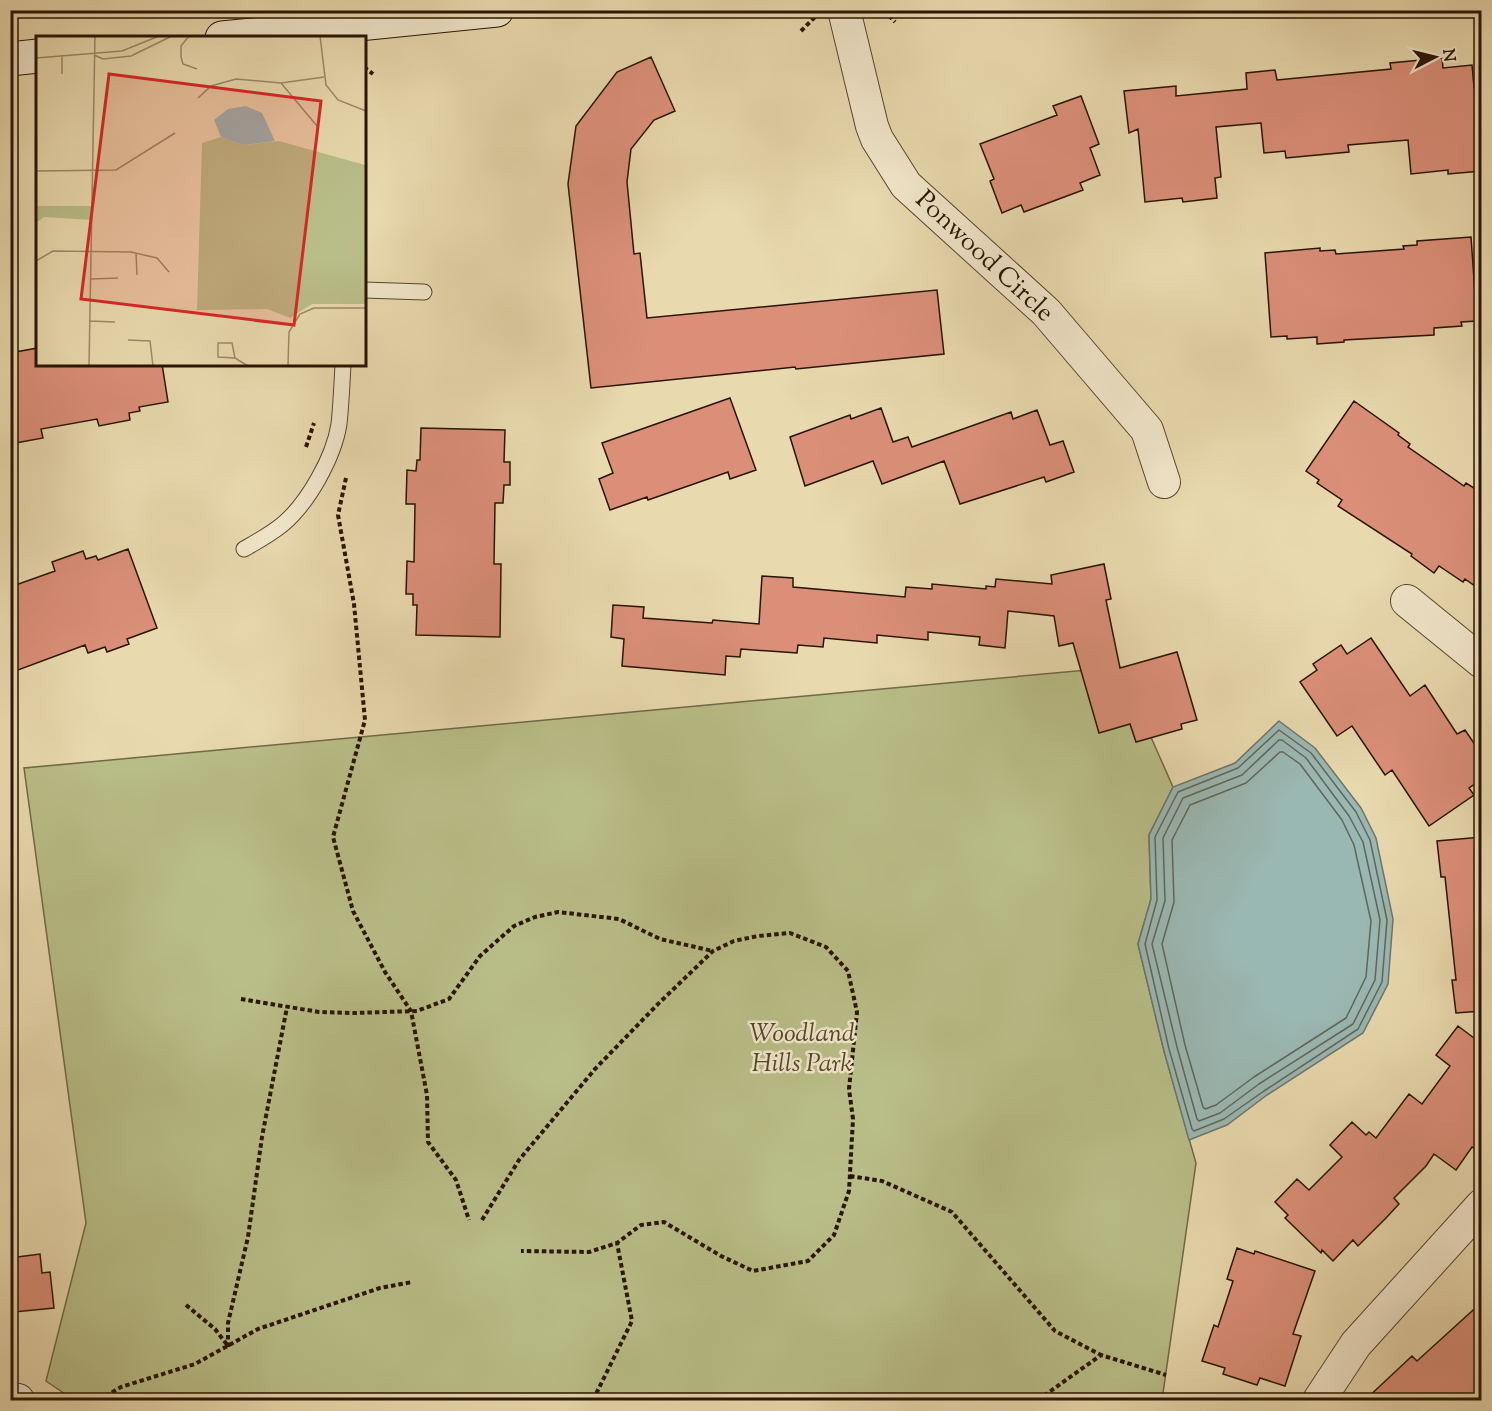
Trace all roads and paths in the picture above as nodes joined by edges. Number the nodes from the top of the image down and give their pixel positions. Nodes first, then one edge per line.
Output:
1 (497, 10) edge
2 (884, 10) edge
3 (830, 14) edge
4 (895, 22) dead end
5 (321, 25) edge
6 (801, 31) dead end
7 (237, 36) edge
8 (36, 56) edge
9 (10, 59) edge
10 (366, 69) edge
11 (373, 74) dead end
12 (366, 290) edge
13 (424, 292) dead end
14 (343, 366) edge
15 (315, 419) dead end
16 (304, 456) dead end
17 (347, 473) dead end
18 (1164, 482) dead end
19 (244, 549) dead end
20 (1407, 601) dead end
21 (1482, 662) edge
22 (712, 951) junction
23 (241, 999) dead end
24 (287, 1007) junction
25 (411, 1011) junction
26 (850, 1176) junction
27 (1482, 1205) edge
28 (470, 1220) dead end
29 (482, 1220) dead end
30 (617, 1243) junction
31 (521, 1251) dead end
32 (412, 1281) dead end
33 (186, 1305) dead end
34 (228, 1347) junction
35 (1101, 1355) junction
36 (1166, 1375) dead end
37 (10, 1398) edge
38 (18, 1401) edge
39 (99, 1401) edge
40 (593, 1401) edge
41 (1038, 1401) edge
42 (1319, 1401) edge

1 - 5 main road
2 - 4 path
3 - 6 path
3 - 18 street, Ponwood Circle
5 - 7 main road
8 - 9 main road
10 - 11 path
12 - 13 lane
14 - 19 lane
15 - 16 path
17 - 25 path
20 - 21 street
22 - 25 path
22 - 26 path
22 - 29 path
23 - 24 path
24 - 25 path
24 - 34 path
25 - 28 path
26 - 30 path
26 - 35 path
27 - 42 street
30 - 31 path
30 - 40 path
32 - 34 path
33 - 34 path
34 - 39 path
35 - 36 path
35 - 41 path
37 - 38 street

